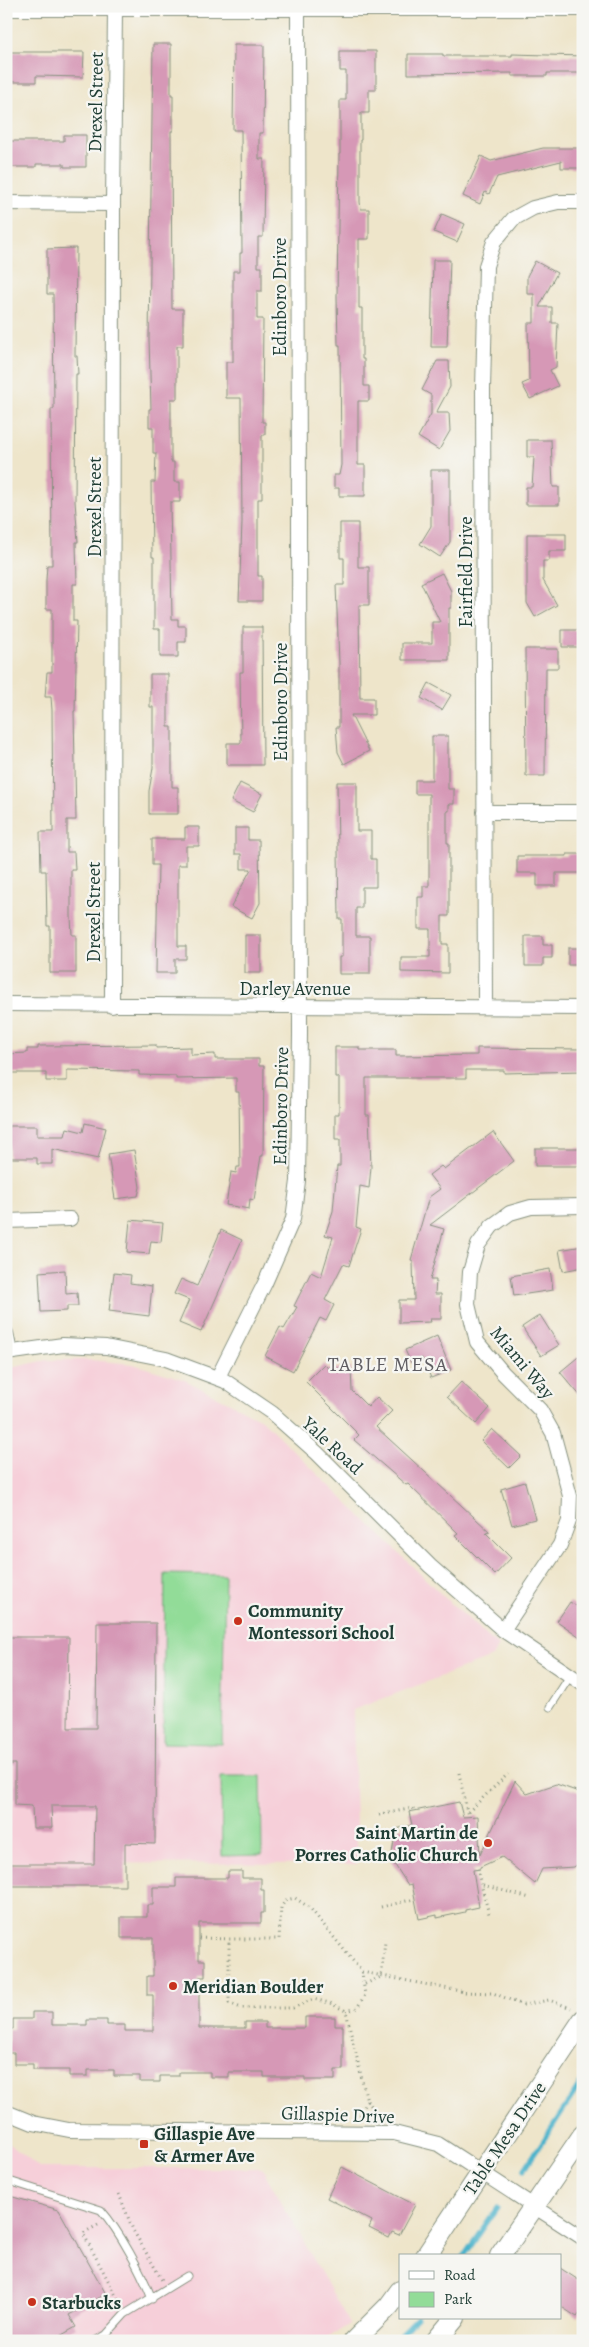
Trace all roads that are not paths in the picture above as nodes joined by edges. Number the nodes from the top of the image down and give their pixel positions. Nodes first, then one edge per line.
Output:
1 (487, 7) edge
2 (6, 9) edge
3 (115, 9) junction
4 (298, 9) junction
5 (583, 9) edge
6 (583, 202) edge
7 (6, 203) edge
8 (112, 204) junction
9 (484, 812) junction
10 (583, 812) edge
11 (6, 1004) edge
12 (112, 1006) junction
13 (299, 1007) junction
14 (485, 1007) junction
15 (583, 1008) edge
16 (583, 1206) edge
17 (70, 1219) dead end
18 (6, 1221) edge
19 (6, 1333) edge
20 (8, 1352) edge
21 (218, 1377) junction
22 (502, 1630) junction
23 (570, 1676) junction
24 (583, 1684) edge
25 (550, 1707) dead end
26 (579, 2015) edge
27 (6, 2112) edge
28 (583, 2135) edge
29 (482, 2171) junction
30 (6, 2180) edge
31 (534, 2206) junction
32 (583, 2238) edge
33 (427, 2254) edge
34 (501, 2254) edge
35 (187, 2276) dead end
36 (399, 2292) edge
37 (152, 2299) junction
38 (453, 2320) edge
39 (95, 2341) edge
40 (354, 2341) edge
41 (436, 2341) edge

1 - 4 street
1 - 5 street
2 - 3 street
3 - 4 street
3 - 8 street, Drexel Street
4 - 13 street, Edinboro Drive
6 - 9 street, Fairfield Drive
7 - 8 street
8 - 12 street, Drexel Street
9 - 10 street
9 - 14 street, Fairfield Drive
11 - 12 street, Darley Avenue
12 - 13 street, Darley Avenue
13 - 14 street, Darley Avenue
13 - 21 street, Edinboro Drive
14 - 15 street, Darley Avenue
16 - 22 street, Miami Way
17 - 18 street
19 - 20 street
20 - 21 street, Yale Road
21 - 22 street, Yale Road
22 - 23 street, Yale Road
23 - 24 street, Yale Road
23 - 25 lane
26 - 29 street, Table Mesa Drive
27 - 29 street, Gillaspie Drive
28 - 31 street
29 - 31 street, Gillaspie Drive
29 - 33 street, Table Mesa Drive
30 - 37 lane
31 - 32 street, Gillaspie Drive
31 - 34 street
35 - 37 lane
36 - 40 street
37 - 39 lane
38 - 41 street

